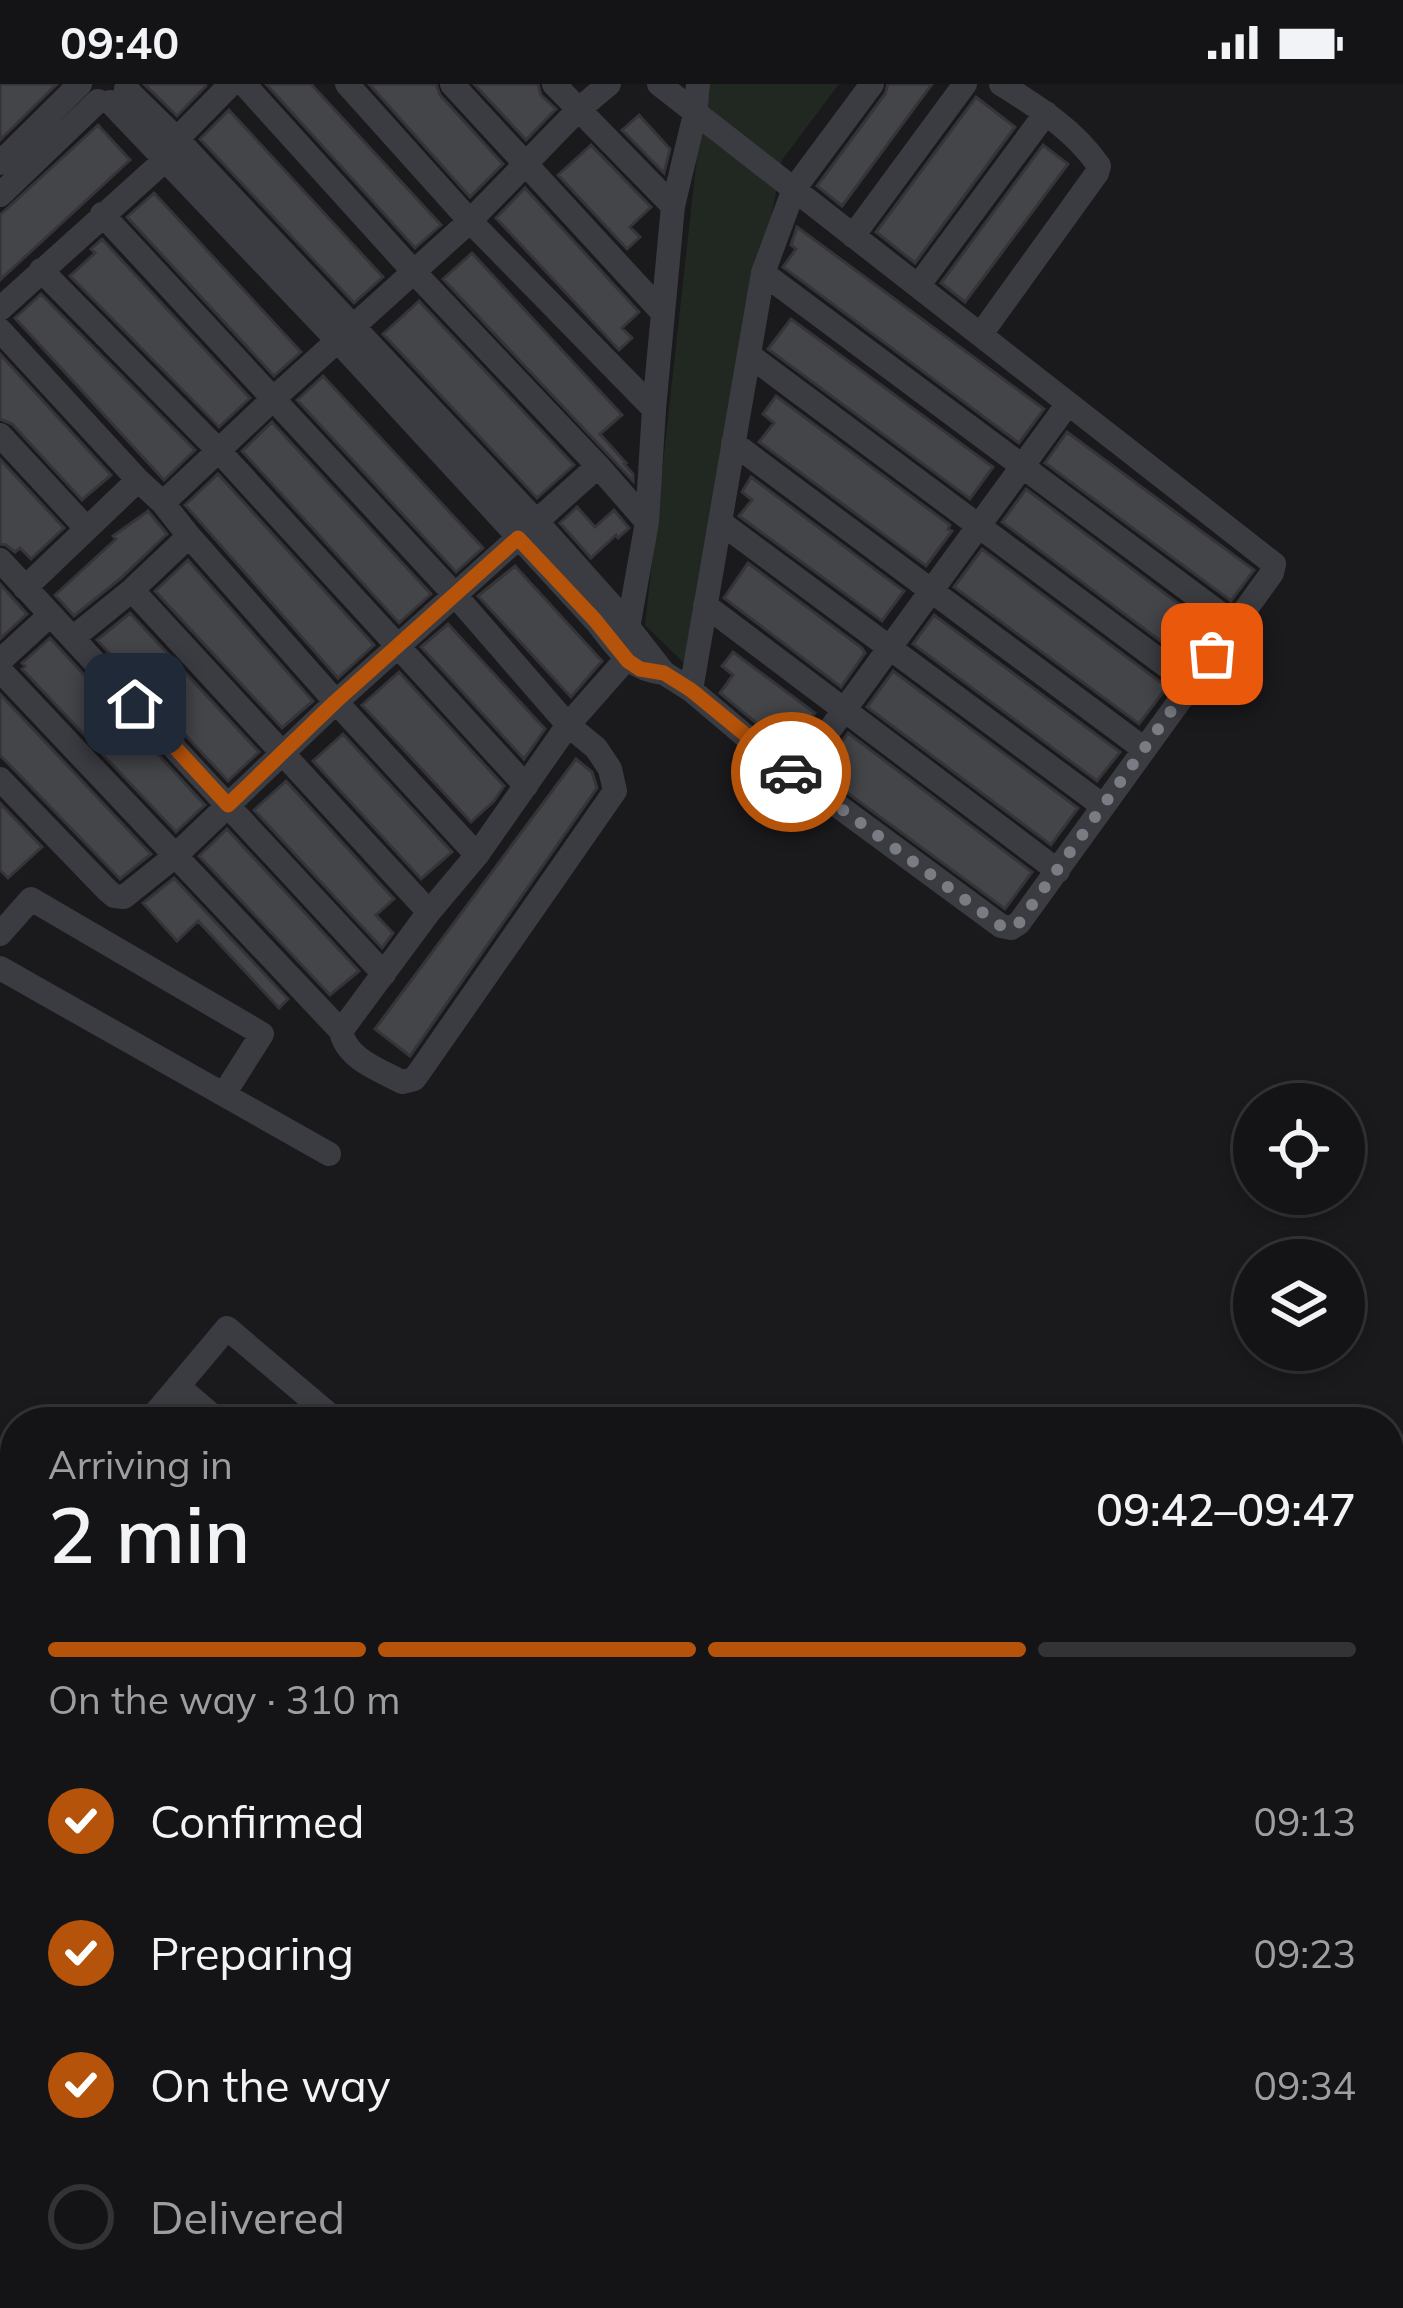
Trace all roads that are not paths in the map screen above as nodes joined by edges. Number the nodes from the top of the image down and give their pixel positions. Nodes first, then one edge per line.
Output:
1 (231, 84) edge
2 (244, 84) edge
3 (347, 84) edge
4 (452, 84) edge
5 (554, 84) edge
6 (608, 84) edge
7 (659, 84) edge
8 (698, 84) edge
9 (872, 84) edge
10 (965, 84) edge
11 (1001, 84) edge
12 (104, 91) edge
13 (578, 110) junction
14 (1046, 113) junction
15 (695, 114) junction
16 (171, 150) junction
17 (0, 164) edge
18 (527, 165) junction
19 (794, 189) junction
20 (0, 195) edge
21 (673, 206) junction
22 (103, 214) junction
23 (470, 221) junction
24 (853, 236) junction
25 (41, 269) junction
26 (414, 272) junction
27 (763, 273) junction
28 (918, 286) junction
29 (0, 309) edge
30 (662, 312) junction
31 (0, 330) edge
32 (346, 333) junction
33 (981, 334) junction
34 (748, 355) junction
35 (273, 399) junction
36 (1067, 405) junction
37 (654, 409) junction
38 (0, 435) edge
39 (733, 443) junction
40 (219, 451) junction
41 (598, 466) junction
42 (1022, 466) junction
43 (138, 480) junction
44 (163, 503) junction
45 (647, 522) junction
46 (720, 522) junction
47 (979, 526) junction
48 (87, 529) junction
49 (528, 530) junction
50 (188, 536) junction
51 (0, 560) edge
52 (25, 588) junction
53 (132, 590) junction
54 (932, 590) junction
55 (455, 595) junction
56 (705, 605) junction
57 (50, 615) junction
58 (1234, 624) junction
59 (74, 637) junction
60 (632, 644) junction
61 (398, 646) junction
62 (890, 648) junction
63 (0, 666) edge
64 (1191, 684) junction
65 (691, 690) junction
66 (335, 702) junction
67 (844, 710) junction
68 (568, 725) junction
69 (1144, 749) junction
70 (283, 754) junction
71 (796, 776) junction
72 (0, 779) edge
73 (526, 786) junction
74 (228, 805) junction
75 (1103, 806) junction
76 (477, 855) junction
77 (175, 856) junction
78 (1058, 871) junction
79 (429, 912) junction
80 (0, 934) edge
81 (0, 968) edge
82 (384, 974) junction
83 (341, 1031) junction
84 (224, 1094) junction
85 (329, 1154) dead end
86 (178, 1386) junction
87 (160, 1407) edge
88 (202, 1407) edge
89 (320, 1407) edge

1 - 16 street
2 - 26 street
3 - 23 street
4 - 18 street
5 - 13 street
6 - 13 street
7 - 15 street
8 - 15 street
9 - 19 street
10 - 24 street
11 - 14 street
12 - 16 street
12 - 17 street
12 - 20 street
13 - 18 street
13 - 21 street
14 - 28 street
14 - 33 street
15 - 19 street
15 - 21 street
16 - 22 street
16 - 32 street
18 - 23 street
18 - 30 street
19 - 24 street
19 - 27 street
21 - 30 street
22 - 25 street
22 - 35 street
23 - 26 street
23 - 37 street
24 - 28 street
25 - 29 street
25 - 40 street
26 - 32 street
26 - 41 street
27 - 34 street
27 - 42 street
28 - 33 street
30 - 37 street
31 - 43 street
32 - 35 street
32 - 49 street
33 - 36 street
34 - 39 street
34 - 47 street
35 - 40 street
35 - 55 street
36 - 42 street
36 - 58 street
37 - 45 street
38 - 48 street
39 - 46 street
39 - 54 street
40 - 44 street
40 - 61 street
41 - 45 street
41 - 49 street
42 - 47 street
42 - 58 street
43 - 44 street
43 - 48 street
44 - 50 street
45 - 60 street
46 - 56 street
46 - 62 street
47 - 54 street
47 - 64 street
48 - 52 street
49 - 55 street
49 - 60 street
50 - 53 street
50 - 66 street
51 - 52 street
52 - 57 street
53 - 59 street
53 - 70 street
54 - 62 street
54 - 69 street
55 - 61 street
55 - 68 street
56 - 65 street
56 - 67 street
57 - 59 street
57 - 63 street
58 - 64 street
59 - 74 street
60 - 65 street
60 - 68 street
61 - 66 street
61 - 73 street
62 - 67 street
62 - 75 street
63 - 77 street
64 - 69 street
65 - 71 street
66 - 70 street
66 - 76 street
67 - 71 street
67 - 78 street
68 - 73 street
68 - 83 street
69 - 75 street
70 - 74 street
70 - 79 street
71 - 78 street
72 - 77 street
73 - 76 street
74 - 77 street
74 - 82 street
75 - 78 street
76 - 79 street
77 - 83 street
79 - 82 street
80 - 84 street
81 - 84 street
82 - 83 street
84 - 85 street
86 - 87 street
86 - 88 street
86 - 89 street

